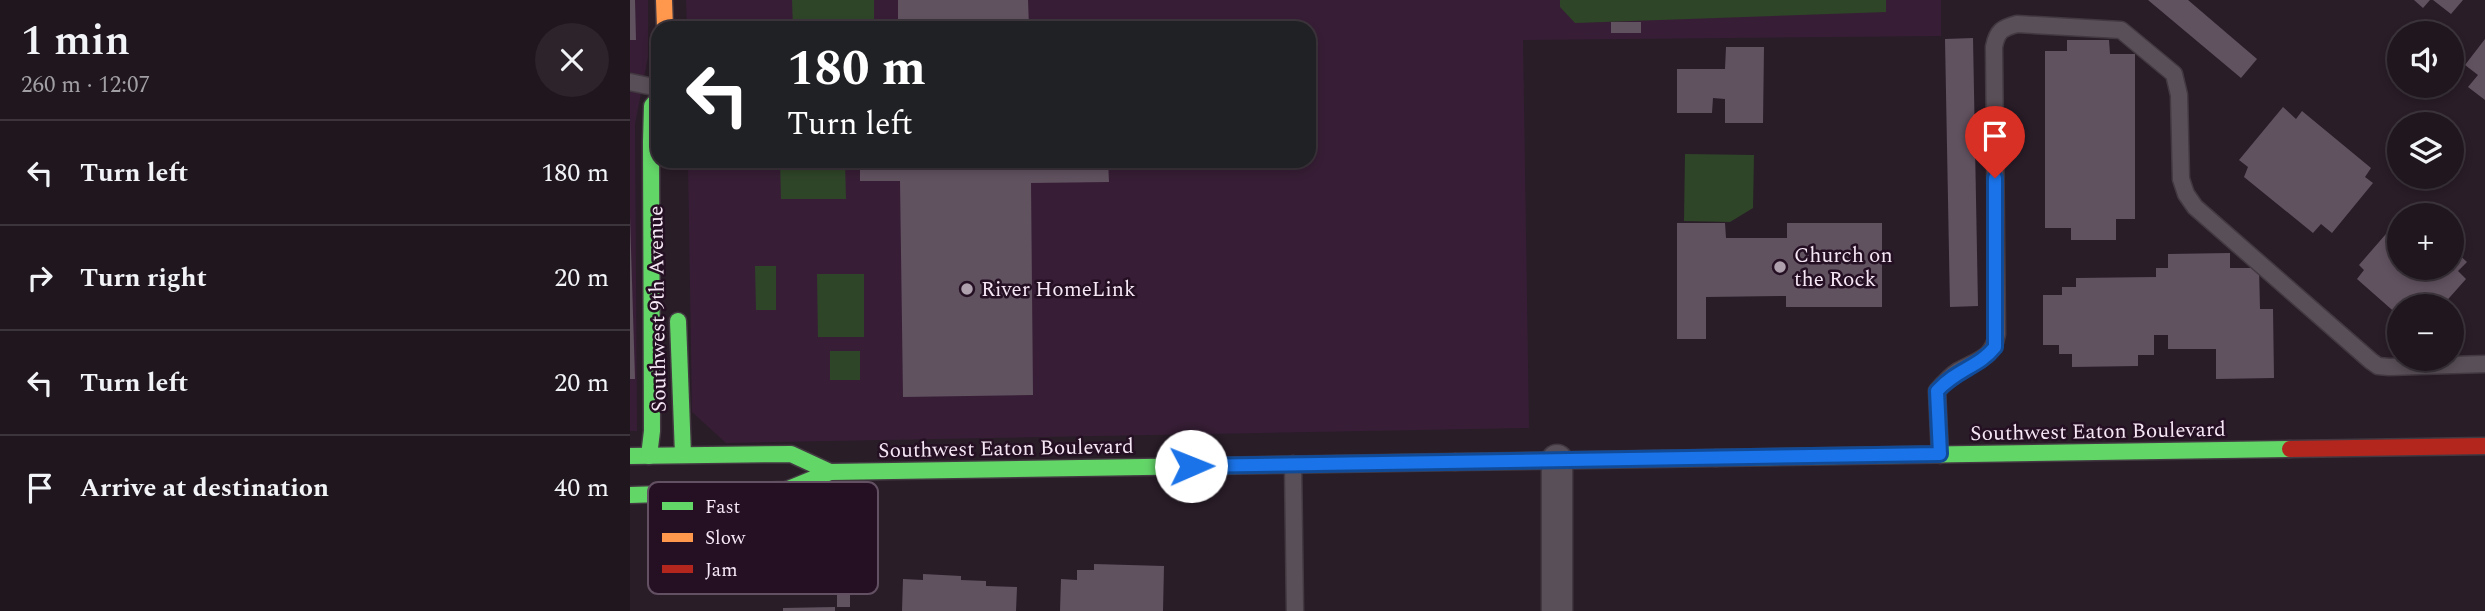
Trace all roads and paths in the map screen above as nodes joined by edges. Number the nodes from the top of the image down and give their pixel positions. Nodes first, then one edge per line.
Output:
1 (664, 0) edge
2 (665, 21) edge
3 (630, 82) edge
4 (651, 86) edge
5 (651, 168) edge
6 (678, 309) dead end
7 (2485, 365) edge
8 (2485, 446) edge
9 (1940, 454) junction
10 (630, 456) edge
11 (649, 456) junction
12 (683, 456) junction
13 (1557, 460) junction
14 (1293, 464) junction
15 (668, 471) dead end
16 (830, 472) junction
17 (806, 482) edge
18 (648, 494) edge
19 (630, 495) edge
20 (1295, 611) edge
21 (1557, 611) edge

1 - 2 main road
3 - 4 lane
5 - 11 main road, Southwest 9th Avenue
6 - 12 main road, Southwest 9th Avenue
7 - 9 lane
8 - 9 main road, Southwest Eaton Boulevard
9 - 13 main road, Southwest Eaton Boulevard
10 - 11 main road, Southwest Eaton Boulevard
11 - 12 main road, Southwest Eaton Boulevard
12 - 15 main road
12 - 16 main road, Southwest Eaton Boulevard
13 - 14 main road, Southwest Eaton Boulevard
13 - 21 street
14 - 16 main road, Southwest Eaton Boulevard
14 - 20 lane
16 - 17 main road, Southwest Eaton Boulevard
18 - 19 main road, Southwest Eaton Boulevard

